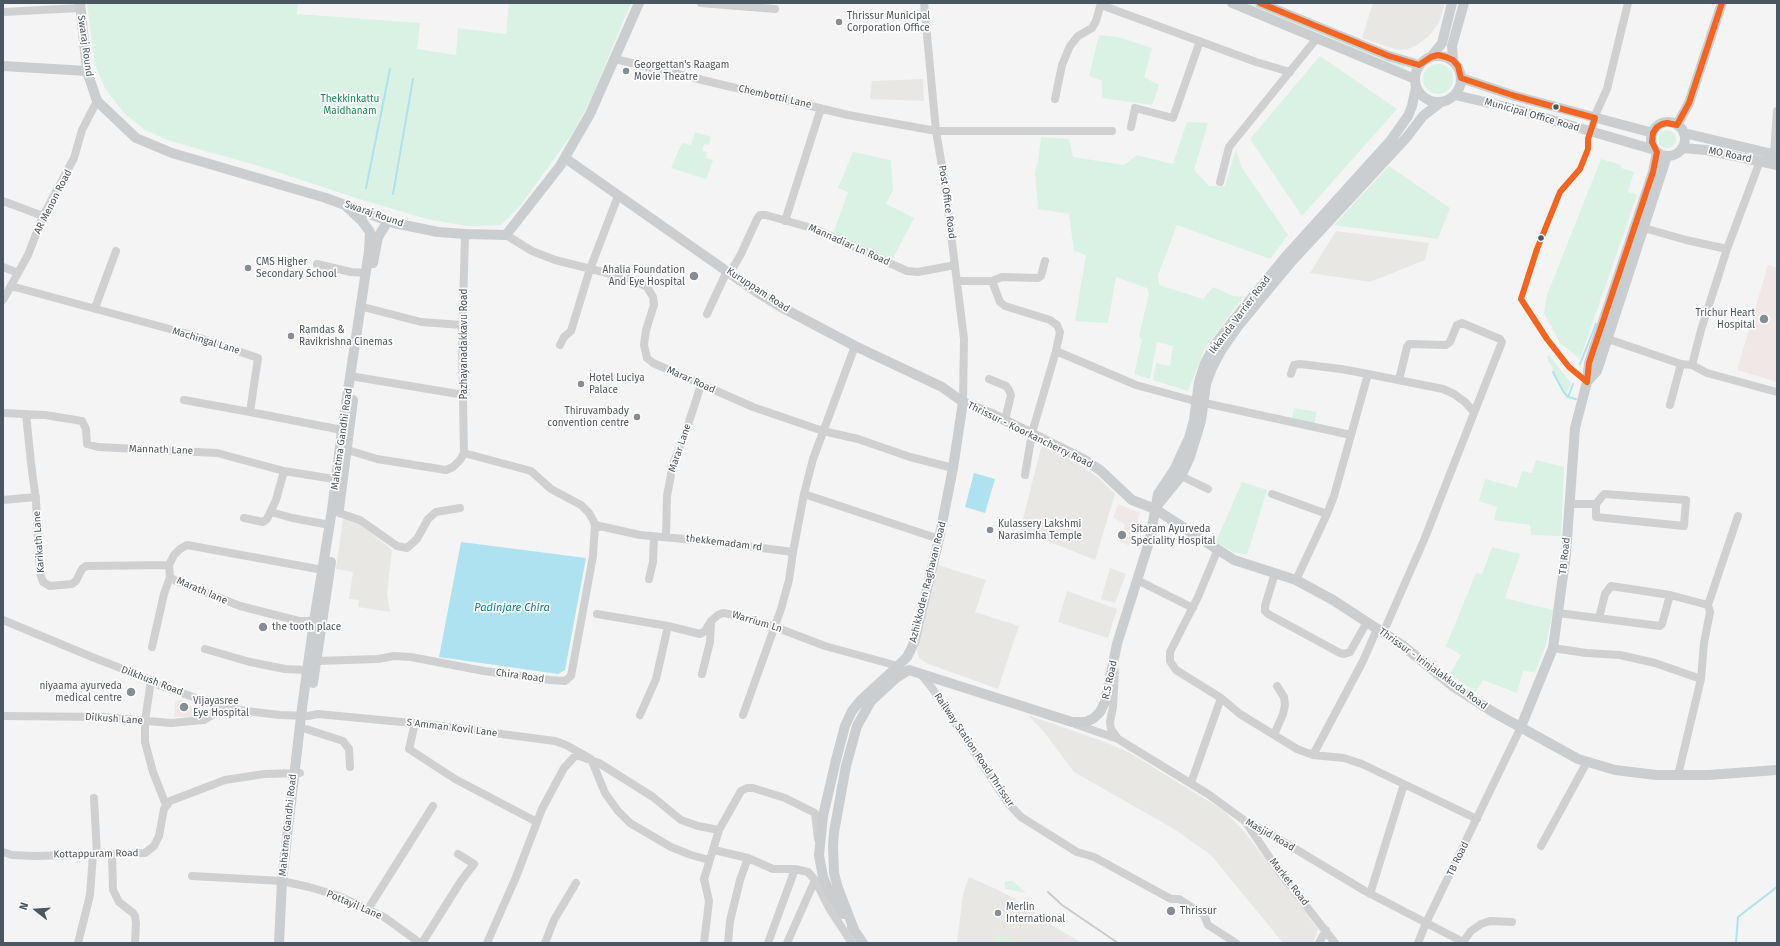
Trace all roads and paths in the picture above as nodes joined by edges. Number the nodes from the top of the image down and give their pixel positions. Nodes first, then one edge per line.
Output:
1 (639, 3) edge
2 (702, 3) edge
3 (924, 3) edge
4 (1232, 3) edge
5 (1260, 3) edge
6 (1452, 3) edge
7 (1464, 3) edge
8 (1628, 3) edge
9 (1722, 3) edge
10 (1101, 4) edge
11 (80, 5) edge
12 (775, 9) dead end
13 (3, 12) edge
14 (1317, 38) junction
15 (1200, 41) junction
16 (1431, 57) junction
17 (614, 59) junction
18 (1453, 60) junction
19 (1420, 65) junction
20 (3, 66) edge
21 (87, 71) junction
22 (1290, 72) junction
23 (1461, 78) junction
24 (1416, 83) junction
25 (1455, 95) junction
26 (1055, 99) dead end
27 (96, 101) junction
28 (1441, 102) junction
29 (821, 108) junction
30 (1777, 111) edge
31 (1595, 118) junction
32 (1776, 125) edge
33 (1131, 127) dead end
34 (1680, 129) junction
35 (936, 131) junction
36 (1112, 131) dead end
37 (1591, 131) junction
38 (1653, 133) junction
39 (1682, 148) junction
40 (1660, 153) junction
41 (1775, 154) edge
42 (565, 158) junction
43 (1760, 161) junction
44 (1777, 165) edge
45 (1220, 182) dead end
46 (618, 196) junction
47 (3, 201) edge
48 (344, 204) junction
49 (43, 216) junction
50 (388, 220) junction
51 (785, 221) junction
52 (1644, 228) junction
53 (465, 234) junction
54 (506, 235) junction
55 (1727, 249) junction
56 (116, 251) dead end
57 (1045, 261) dead end
58 (317, 264) dead end
59 (955, 265) junction
60 (3, 267) edge
61 (590, 269) junction
62 (728, 272) junction
63 (18, 273) junction
64 (366, 273) junction
65 (992, 280) junction
66 (957, 281) junction
67 (11, 286) junction
68 (3, 300) edge
69 (95, 308) junction
70 (367, 308) junction
71 (707, 314) dead end
72 (462, 325) junction
73 (1608, 339) junction
74 (560, 345) dead end
75 (855, 346) junction
76 (1056, 351) junction
77 (1681, 364) junction
78 (1692, 365) junction
79 (1291, 374) dead end
80 (1368, 374) junction
81 (356, 377) junction
82 (989, 379) dead end
83 (1399, 380) junction
84 (1587, 382) junction
85 (701, 385) junction
86 (1777, 392) edge
87 (464, 395) junction
88 (184, 400) dead end
89 (963, 402) junction
90 (1199, 402) junction
91 (1670, 405) dead end
92 (250, 412) junction
93 (1474, 412) junction
94 (3, 413) edge
95 (26, 414) junction
96 (1005, 420) junction
97 (342, 430) junction
98 (822, 431) junction
99 (1032, 433) junction
100 (1351, 436) junction
101 (344, 449) junction
102 (464, 453) junction
103 (953, 468) junction
104 (284, 471) junction
105 (1025, 475) dead end
106 (1181, 476) junction
107 (340, 480) junction
108 (1208, 489) dead end
109 (804, 494) junction
110 (1272, 494) dead end
111 (36, 497) junction
112 (3, 500) edge
113 (1569, 504) junction
114 (1596, 504) junction
115 (460, 508) dead end
116 (1155, 508) junction
117 (271, 512) junction
118 (338, 513) junction
119 (1327, 514) junction
120 (1738, 516) dead end
121 (244, 518) dead end
122 (330, 525) junction
123 (594, 525) junction
124 (654, 537) junction
125 (666, 537) junction
126 (939, 539) junction
127 (1218, 549) junction
128 (793, 552) junction
129 (169, 565) junction
130 (323, 570) junction
131 (1275, 573) junction
132 (170, 577) junction
133 (649, 579) dead end
134 (1137, 580) junction
135 (1296, 580) junction
136 (1670, 595) junction
137 (1708, 604) junction
138 (1193, 608) junction
139 (1558, 613) junction
140 (597, 614) dead end
141 (1600, 618) junction
142 (3, 620) edge
143 (318, 621) junction
144 (711, 621) junction
145 (1367, 622) junction
146 (668, 626) junction
147 (775, 627) junction
148 (1380, 631) junction
149 (914, 643) junction
150 (152, 647) dead end
151 (1553, 648) junction
152 (205, 649) dead end
153 (1115, 657) junction
154 (316, 660) junction
155 (898, 666) junction
156 (307, 670) junction
157 (909, 670) junction
158 (920, 673) junction
159 (702, 674) dead end
160 (1701, 679) junction
161 (151, 680) junction
162 (309, 683) junction
163 (1277, 686) dead end
164 (1221, 698) junction
165 (216, 705) junction
166 (305, 713) junction
167 (640, 715) dead end
168 (743, 715) dead end
169 (3, 716) edge
170 (144, 721) junction
171 (1072, 722) junction
172 (415, 723) junction
173 (306, 729) junction
174 (1520, 729) junction
175 (1274, 735) junction
176 (1118, 739) junction
177 (1313, 755) junction
178 (591, 759) junction
179 (1587, 762) junction
180 (350, 768) dead end
181 (1777, 770) edge
182 (297, 773) junction
183 (1678, 775) junction
184 (1191, 783) junction
185 (1404, 784) junction
186 (94, 798) dead end
187 (166, 805) junction
188 (432, 806) dead end
189 (1477, 819) junction
190 (1245, 821) junction
191 (537, 822) junction
192 (720, 830) junction
193 (1541, 846) dead end
194 (714, 850) junction
195 (3, 852) edge
196 (95, 854) junction
197 (112, 854) junction
198 (458, 854) dead end
199 (819, 855) junction
200 (748, 858) junction
201 (709, 860) junction
202 (796, 869) junction
203 (192, 876) dead end
204 (815, 880) junction
205 (285, 881) junction
206 (576, 883) dead end
207 (1370, 894) junction
208 (368, 909) junction
209 (1512, 922) dead end
210 (1426, 923) junction
211 (1326, 930) junction
212 (855, 932) junction
213 (1464, 942) edge
214 (78, 943) edge
215 (135, 943) edge
216 (279, 943) edge
217 (284, 943) edge
218 (421, 943) edge
219 (487, 943) edge
220 (545, 943) edge
221 (704, 943) edge
222 (728, 943) edge
223 (768, 943) edge
224 (787, 943) edge
225 (852, 943) edge
226 (863, 943) edge
227 (1236, 943) edge
228 (1319, 943) edge
229 (1334, 943) edge
230 (1418, 943) edge

1 - 17 main road
2 - 12 street
3 - 35 street, Post Office Road
4 - 14 main road
5 - 19 main road
6 - 16 main road
7 - 18 main road
8 - 31 street
9 - 34 main road
10 - 15 street
10 - 26 street
11 - 13 street
11 - 21 main road, Swaraj Round
14 - 22 street
14 - 24 main road
15 - 22 street
15 - 33 street
16 - 18 main road
16 - 19 main road
17 - 29 street, Chembottil Lane
17 - 42 main road
18 - 23 main road
19 - 24 main road
20 - 21 main road
21 - 27 main road, Swaraj Round
22 - 45 street
23 - 25 main road
23 - 31 main road
24 - 28 main road
24 - 90 main road, Ikkanda Varrier Road
25 - 28 main road
25 - 37 main road, Municipal Office Road
27 - 48 main road, Swaraj Round
27 - 49 street, AR Menon Road
28 - 90 main road, Ikkanda Varrier Road
29 - 35 street, Chembottil Lane
29 - 51 street
30 - 32 street
31 - 37 street
31 - 38 main road
32 - 41 street
34 - 38 main road
34 - 39 main road
34 - 41 main road
35 - 36 street, Chembottil Lane
35 - 59 street, Post Office Road
37 - 40 main road, Municipal Office Road
38 - 40 main road
39 - 40 main road
39 - 43 main road, MO Roard
40 - 52 main road
40 - 84 main road, TB Road
42 - 46 main road, Kuruppam Road
42 - 54 main road
43 - 44 main road, MO Roard
43 - 55 street
46 - 61 street
46 - 62 main road, Kuruppam Road
47 - 49 street
48 - 50 main road, Swaraj Round
48 - 64 main road, Mahatma Gandhi Road
49 - 63 street, AR Menon Road
50 - 53 main road, Swaraj Round
50 - 70 main road, Mahatma Gandhi Road
51 - 59 street, Mannadiar Ln Road
51 - 62 street, Mannadiar Ln Road
52 - 55 street
52 - 73 main road
53 - 54 main road, Swaraj Round
53 - 72 street, Pazhayanadakkavu Road
54 - 61 street, Marar Road
55 - 78 street
56 - 69 street
57 - 65 street
58 - 64 street
59 - 66 street, Post Office Road
60 - 63 street
61 - 74 street
61 - 85 street, Marar Road
62 - 71 street
62 - 75 main road, Kuruppam Road
63 - 67 street, AR Menon Road
64 - 97 main road, Mahatma Gandhi Road
65 - 66 street
65 - 76 street
66 - 89 street, Post Office Road
67 - 68 street, AR Menon Road
67 - 69 street, Machingal Lane
69 - 92 street, Machingal Lane
70 - 72 street
70 - 81 main road, Mahatma Gandhi Road
72 - 87 street, Pazhayanadakkavu Road
73 - 77 street
73 - 84 main road
75 - 89 main road, Kuruppam Road
75 - 98 street
76 - 90 street
76 - 99 street
77 - 78 street
77 - 91 street
78 - 86 street
79 - 80 street
80 - 83 street
80 - 100 street
81 - 87 street
81 - 101 main road, Mahatma Gandhi Road
82 - 96 street
83 - 93 street
83 - 93 street
84 - 113 main road, TB Road
85 - 98 street, Marar Road
85 - 125 street, Marar Lane
87 - 102 street, Pazhayanadakkavu Road
88 - 92 street
89 - 96 main road, Thrissur - Koorkancherry Road
89 - 103 main road, Azhikkoden Raghavan Road
90 - 100 street
90 - 106 main road, Ikkanda Varrier Road
90 - 116 main road, Ikkanda Varrier Road
92 - 97 street
93 - 148 street
94 - 95 street, Mannath Lane
95 - 104 street, Mannath Lane
95 - 111 street, Karikath Lane
96 - 99 main road, Thrissur - Koorkancherry Road
97 - 101 main road, Mahatma Gandhi Road
98 - 103 street, Marar Road
98 - 109 street
99 - 105 street
99 - 116 main road, Thrissur - Koorkancherry Road
100 - 119 street
101 - 102 street
101 - 107 main road, Mahatma Gandhi Road
102 - 123 street
103 - 126 main road, Azhikkoden Raghavan Road
104 - 107 street, Mannath Lane
104 - 117 street
106 - 108 street
106 - 116 main road, Ikkanda Varrier Road
107 - 118 main road, Mahatma Gandhi Road
107 - 122 main road, Mahatma Gandhi Road
109 - 126 street
109 - 128 street
110 - 119 street
111 - 112 street
111 - 129 street, Karikath Lane
113 - 114 street
113 - 139 main road, TB Road
114 - 114 street
115 - 118 street
116 - 127 main road, Thrissur - Irinjalakkuda Road
116 - 134 main road, R.S Road
117 - 121 street
117 - 122 street
118 - 143 main road, Mahatma Gandhi Road
119 - 135 street
120 - 137 street
122 - 130 main road, Mahatma Gandhi Road
123 - 124 street, thekkemadam rd
123 - 154 street, Chira Road
124 - 125 street, thekkemadam rd
124 - 133 street
125 - 128 street, thekkemadam rd
126 - 149 main road, Azhikkoden Raghavan Road
127 - 131 main road, Thrissur - Irinjalakkuda Road
127 - 138 street
128 - 147 street
129 - 130 street, Marath lane
129 - 132 street, Marath lane
130 - 143 main road, Mahatma Gandhi Road
131 - 135 main road, Thrissur - Irinjalakkuda Road
131 - 145 street
132 - 143 street, Marath lane
132 - 150 street
134 - 138 street
134 - 153 main road, R.S Road
135 - 145 main road, Thrissur - Irinjalakkuda Road
136 - 137 street
136 - 141 street
136 - 141 street
137 - 160 street
138 - 164 street
139 - 141 street
139 - 151 main road, TB Road
140 - 146 street, Warrium Ln
142 - 161 street, Dilkhush Road
143 - 154 main road, Mahatma Gandhi Road
143 - 156 main road, Mahatma Gandhi Road
144 - 146 street, Warrium Ln
144 - 147 street, Warrium Ln
144 - 159 street
145 - 148 main road, Thrissur - Irinjalakkuda Road
146 - 167 street
147 - 155 street, Warrium Ln
147 - 168 street
148 - 174 main road, Thrissur - Irinjalakkuda Road
148 - 177 street
149 - 155 main road, Azhikkoden Raghavan Road
149 - 158 main road
151 - 160 street
151 - 174 main road, TB Road
152 - 156 street
153 - 171 main road, R.S Road
153 - 176 street
154 - 162 main road, Mahatma Gandhi Road
155 - 157 main road, R.S Road
155 - 199 main road, Azhikkoden Raghavan Road
156 - 162 main road, Mahatma Gandhi Road
157 - 158 main road, R.S Road
157 - 212 main road
158 - 171 main road, R.S Road
158 - 227 street, Railway Station Road Thrissur
160 - 183 street
161 - 165 street, Dilkhush Road
161 - 170 street
162 - 166 main road
163 - 175 street
164 - 175 street
164 - 184 street
165 - 166 street, Dilkhush Road
165 - 170 street, Dilkush Lane
166 - 172 street, S Amman Kovil Lane
166 - 173 main road, Mahatma Gandhi Road
166 - 182 main road, Mahatma Gandhi Road
169 - 170 street, Dilkush Lane
170 - 187 street
171 - 176 street, Masjid Road
172 - 178 street, S Amman Kovil Lane
172 - 191 street
173 - 180 street
173 - 182 main road, Mahatma Gandhi Road
174 - 179 main road, Thrissur - Irinjalakkuda Road
174 - 189 street, TB Road
175 - 177 street
176 - 184 street, Masjid Road
177 - 185 street
178 - 191 street
178 - 192 street, S Amman Kovil Lane
178 - 201 street
179 - 183 main road, Thrissur - Irinjalakkuda Road
179 - 193 street
181 - 183 main road, Thrissur - Irinjalakkuda Road
182 - 187 street
182 - 205 main road, Mahatma Gandhi Road
184 - 190 street, Masjid Road
185 - 189 street
185 - 207 street
186 - 196 street
187 - 197 street, Kottappuram Road
188 - 208 street
189 - 210 street, TB Road
190 - 207 street, Masjid Road
190 - 211 street, Market Road
191 - 219 street
192 - 194 street
192 - 199 street
194 - 200 street
194 - 201 street
195 - 196 street, Kottappuram Road
196 - 197 street, Kottappuram Road
196 - 214 street
197 - 215 street
198 - 218 street
199 - 212 main road, Azhikkoden Raghavan Road
200 - 202 street
200 - 222 street
201 - 221 street
202 - 204 street
202 - 223 street
203 - 205 street, Pottayil Lane
204 - 224 street
204 - 225 street
205 - 208 street, Pottayil Lane
205 - 216 main road, Mahatma Gandhi Road
205 - 217 main road, Mahatma Gandhi Road
206 - 220 street
207 - 210 street, Masjid Road
208 - 218 street, Pottayil Lane
209 - 213 street
210 - 213 street, Masjid Road
210 - 230 street, TB Road
211 - 228 street
211 - 229 street, Market Road
212 - 226 main road

